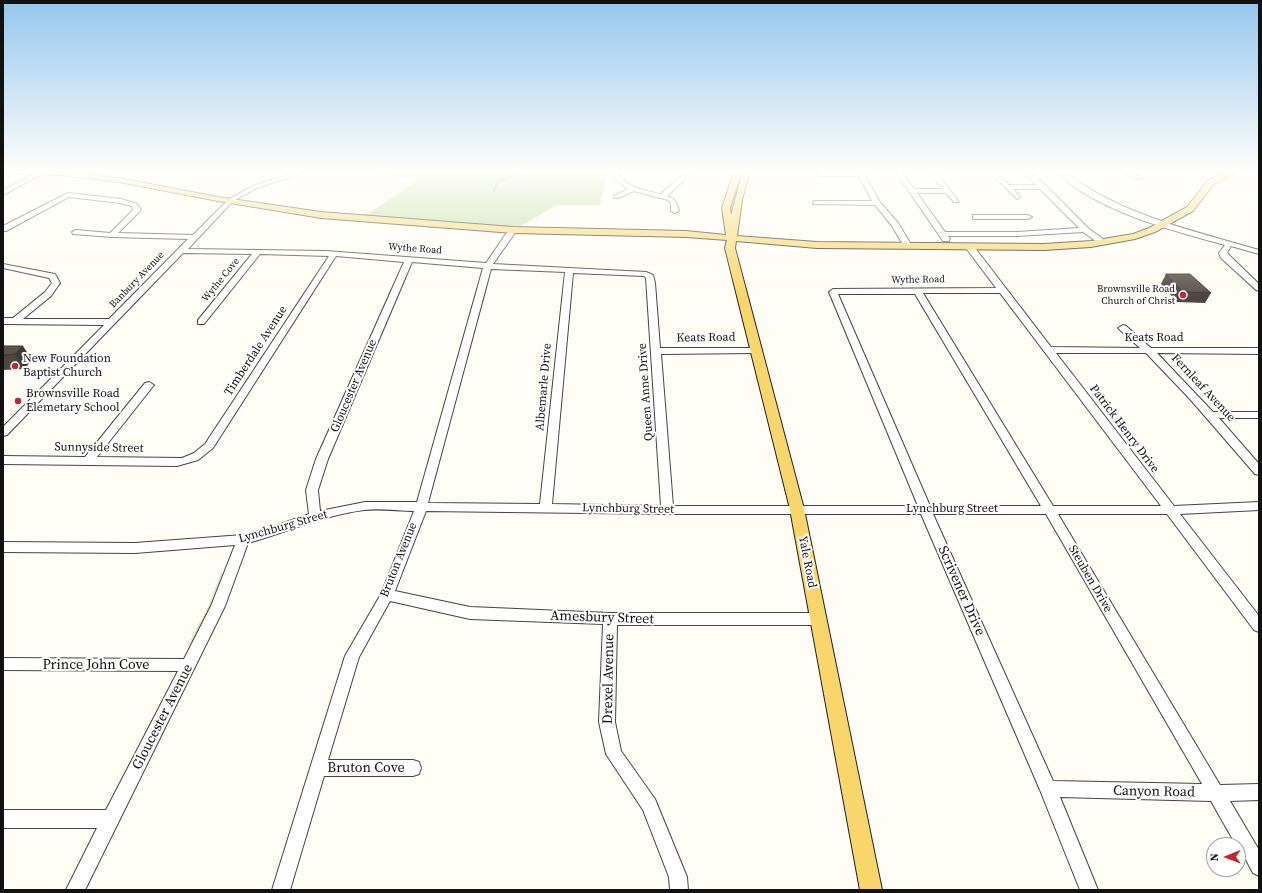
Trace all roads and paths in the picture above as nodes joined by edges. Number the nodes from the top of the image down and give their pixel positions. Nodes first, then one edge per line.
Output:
1 (34, 213) edge
2 (134, 213) edge
3 (218, 213) edge
4 (307, 213) edge
5 (727, 213) edge
6 (736, 213) edge
7 (885, 213) edge
8 (928, 213) edge
9 (1068, 213) edge
10 (1129, 213) edge
11 (1184, 213) edge
12 (976, 217) dead end
13 (1028, 217) dead end
14 (1010, 225) junction
15 (1163, 225) junction
16 (3, 229) edge
17 (513, 230) junction
18 (1085, 230) junction
19 (76, 232) dead end
20 (942, 234) junction
21 (112, 235) junction
22 (194, 237) junction
23 (731, 238) junction
24 (1103, 242) junction
25 (1228, 244) junction
26 (908, 246) junction
27 (951, 246) junction
28 (969, 246) junction
29 (181, 251) junction
30 (258, 252) junction
31 (1259, 252) edge
32 (334, 254) junction
33 (409, 260) junction
34 (3, 266) edge
35 (488, 266) junction
36 (569, 270) junction
37 (646, 274) joint
38 (1259, 288) edge
39 (1003, 290) junction
40 (833, 292) joint
41 (918, 292) junction
42 (3, 321) edge
43 (15, 321) junction
44 (111, 322) junction
45 (201, 322) dead end
46 (1123, 328) dead end
47 (756, 350) junction
48 (1048, 350) junction
49 (656, 351) junction
50 (1151, 351) junction
51 (1259, 351) edge
52 (149, 385) dead end
53 (1211, 415) junction
54 (1259, 415) edge
55 (3, 433) edge
56 (195, 458) joint
57 (3, 460) edge
58 (88, 461) junction
59 (1259, 471) edge
60 (1259, 506) edge
61 (546, 507) junction
62 (421, 508) junction
63 (797, 509) junction
64 (925, 509) junction
65 (1049, 509) junction
66 (667, 510) junction
67 (1170, 510) junction
68 (315, 516) junction
69 (243, 540) junction
70 (3, 547) edge
71 (387, 595) junction
72 (610, 619) junction
73 (818, 620) junction
74 (1259, 626) edge
75 (3, 664) edge
76 (189, 665) junction
77 (319, 768) junction
78 (414, 768) dead end
79 (1048, 789) junction
80 (1259, 792) edge
81 (1215, 793) junction
82 (3, 819) edge
83 (111, 819) junction
84 (1259, 867) edge
85 (75, 890) edge
86 (281, 890) edge
87 (679, 890) edge
88 (871, 890) edge
89 (1089, 890) edge

1 - 16 street
2 - 21 street
3 - 22 street, Banbury Avenue
4 - 17 main road
5 - 23 main road, Yale Road
6 - 23 main road, Yale Road
7 - 26 street
8 - 20 street
9 - 18 street
10 - 15 street
11 - 15 main road
12 - 14 street
13 - 14 street
14 - 18 street
14 - 20 street
15 - 24 main road
15 - 25 street
17 - 23 main road
17 - 35 street, Bruton Avenue
18 - 24 street
19 - 21 street
20 - 27 street
21 - 22 street
22 - 29 street, Banbury Avenue
23 - 26 main road
23 - 47 main road, Yale Road
24 - 28 main road
25 - 31 street
25 - 38 street
26 - 27 main road
27 - 28 main road
28 - 39 street, Patrick Henry Drive
29 - 30 street, Wythe Road
29 - 44 street, Banbury Avenue
30 - 32 street, Wythe Road
30 - 45 street, Wythe Cove
32 - 33 street, Wythe Road
32 - 56 street, Timberdale Avenue
33 - 35 street, Wythe Road
33 - 68 street, Gloucester Avenue
34 - 43 street
35 - 36 street, Wythe Road
35 - 62 street, Bruton Avenue
36 - 37 street, Wythe Road
36 - 61 street, Albemarle Drive
37 - 49 street, Queen Anne Drive
39 - 41 street, Wythe Road
39 - 48 street, Patrick Henry Drive
40 - 41 street, Wythe Road
40 - 64 street, Scrivener Drive
41 - 65 street, Steuben Drive
42 - 43 street
43 - 44 street
44 - 55 street, Banbury Avenue
46 - 50 street, Fernleaf Avenue
47 - 49 street, Keats Road
47 - 63 main road, Yale Road
48 - 50 street, Keats Road
48 - 67 street, Patrick Henry Drive
49 - 66 street, Queen Anne Drive
50 - 51 street, Keats Road
50 - 53 street, Fernleaf Avenue
52 - 58 street
53 - 54 street
53 - 59 street, Fernleaf Avenue
56 - 58 street, Sunnyside Street
57 - 58 street, Sunnyside Street
60 - 67 street, Lynchburg Street
61 - 62 street, Lynchburg Street
61 - 66 street, Lynchburg Street
62 - 68 street, Lynchburg Street
62 - 71 street, Bruton Avenue
63 - 64 street, Lynchburg Street
63 - 66 street, Lynchburg Street
63 - 73 main road, Yale Road
64 - 65 street, Lynchburg Street
64 - 79 street, Scrivener Drive
65 - 67 street, Lynchburg Street
65 - 81 street, Steuben Drive
67 - 74 street, Patrick Henry Drive
68 - 69 street, Lynchburg Street
69 - 70 street, Lynchburg Street
69 - 76 street, Gloucester Avenue
71 - 72 street, Amesbury Street
71 - 77 street, Bruton Avenue
72 - 73 street, Amesbury Street
72 - 87 street, Drexel Avenue
73 - 88 main road, Yale Road
75 - 76 street, Prince John Cove
76 - 83 street, Gloucester Avenue
77 - 78 street, Bruton Cove
77 - 86 street, Bruton Avenue
79 - 81 street, Canyon Road
79 - 89 street, Scrivener Drive
80 - 81 street, Canyon Road
81 - 84 street, Steuben Drive
82 - 83 street
83 - 85 street, Gloucester Avenue

